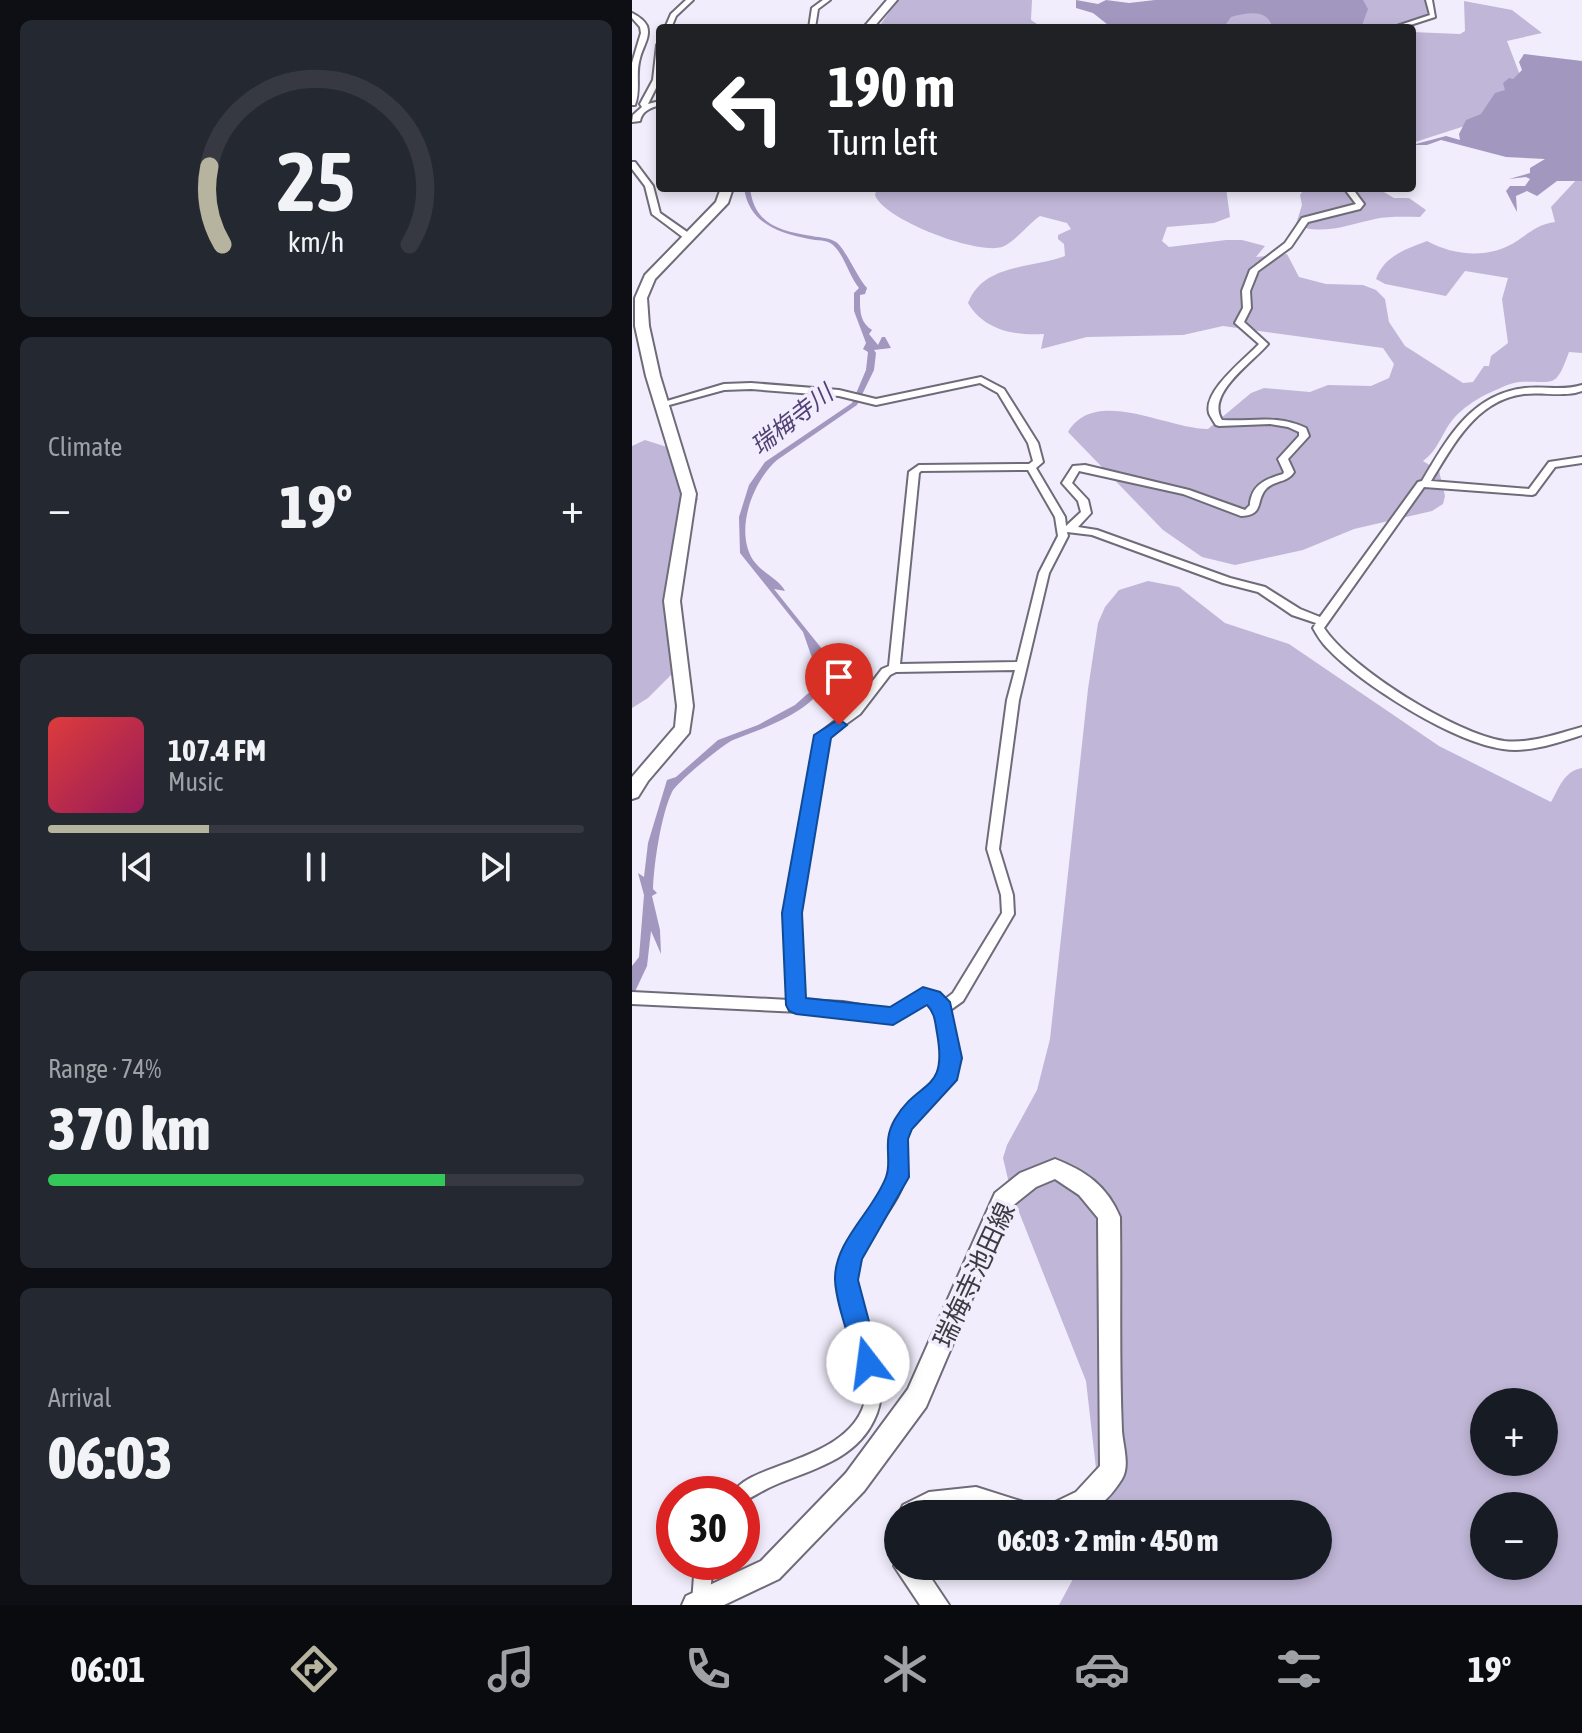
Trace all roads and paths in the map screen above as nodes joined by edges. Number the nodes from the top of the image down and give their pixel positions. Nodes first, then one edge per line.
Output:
1 (690, 0) edge
2 (827, 0) edge
3 (892, 0) edge
4 (1429, 0) edge
5 (632, 15) edge
6 (670, 24) edge
7 (813, 24) edge
8 (871, 24) edge
9 (1408, 24) edge
10 (656, 82) edge
11 (632, 103) edge
12 (656, 104) edge
13 (646, 107) junction
14 (632, 124) edge
15 (632, 164) edge
16 (726, 192) edge
17 (1351, 192) edge
18 (687, 236) junction
19 (1582, 388) edge
20 (662, 404) junction
21 (1582, 460) edge
22 (1031, 467) junction
23 (1425, 484) junction
24 (1066, 529) junction
25 (1320, 621) junction
26 (1020, 666) junction
27 (894, 668) junction
28 (1582, 731) edge
29 (632, 792) edge
30 (639, 999) edge
31 (796, 1005) junction
32 (943, 1008) junction
33 (760, 1483) edge
34 (1086, 1500) edge
35 (701, 1580) edge
36 (917, 1580) edge
37 (698, 1604) edge
38 (936, 1605) edge

1 - 6 street
2 - 7 street
3 - 8 main road
4 - 9 street
5 - 11 street
10 - 13 street
12 - 13 street
13 - 14 street
15 - 18 street
16 - 18 main road
17 - 24 street
18 - 20 main road
19 - 23 street
20 - 22 street
20 - 29 main road
21 - 23 street
22 - 24 street
22 - 27 street
23 - 25 street
24 - 25 street
24 - 26 street
25 - 28 street
26 - 27 street
26 - 32 street
27 - 31 street
30 - 31 street
31 - 32 street
32 - 33 street
34 - 37 main road, 瑞梅寺池田線
35 - 37 street
36 - 38 main road

